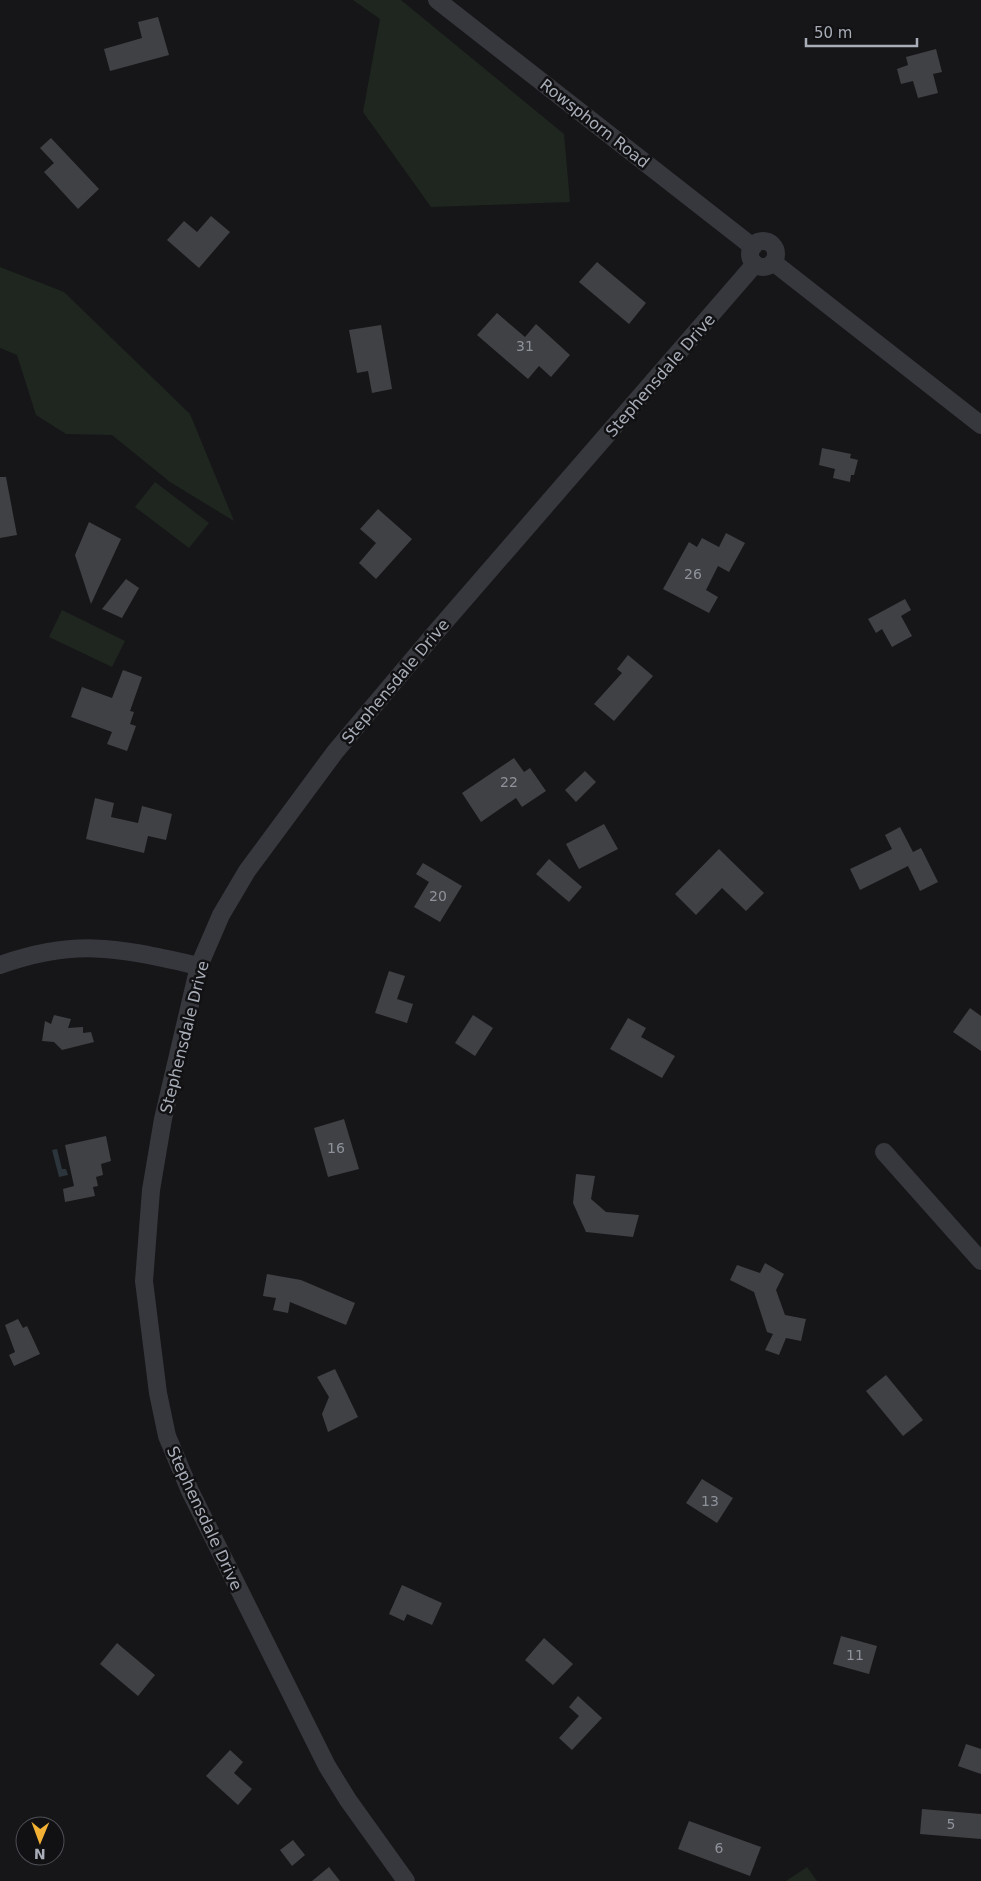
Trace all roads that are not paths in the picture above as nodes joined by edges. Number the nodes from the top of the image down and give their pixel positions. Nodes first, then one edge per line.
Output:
1 (437, 0) edge
2 (754, 255) junction
3 (981, 425) edge
4 (0, 965) edge
5 (200, 966) junction
6 (884, 1152) dead end
7 (981, 1261) edge
8 (406, 1881) edge

1 - 2 street, Rowsphorn Road
2 - 3 street
2 - 5 street, Stephensdale Drive
4 - 5 street
5 - 8 street, Stephensdale Drive
6 - 7 street

